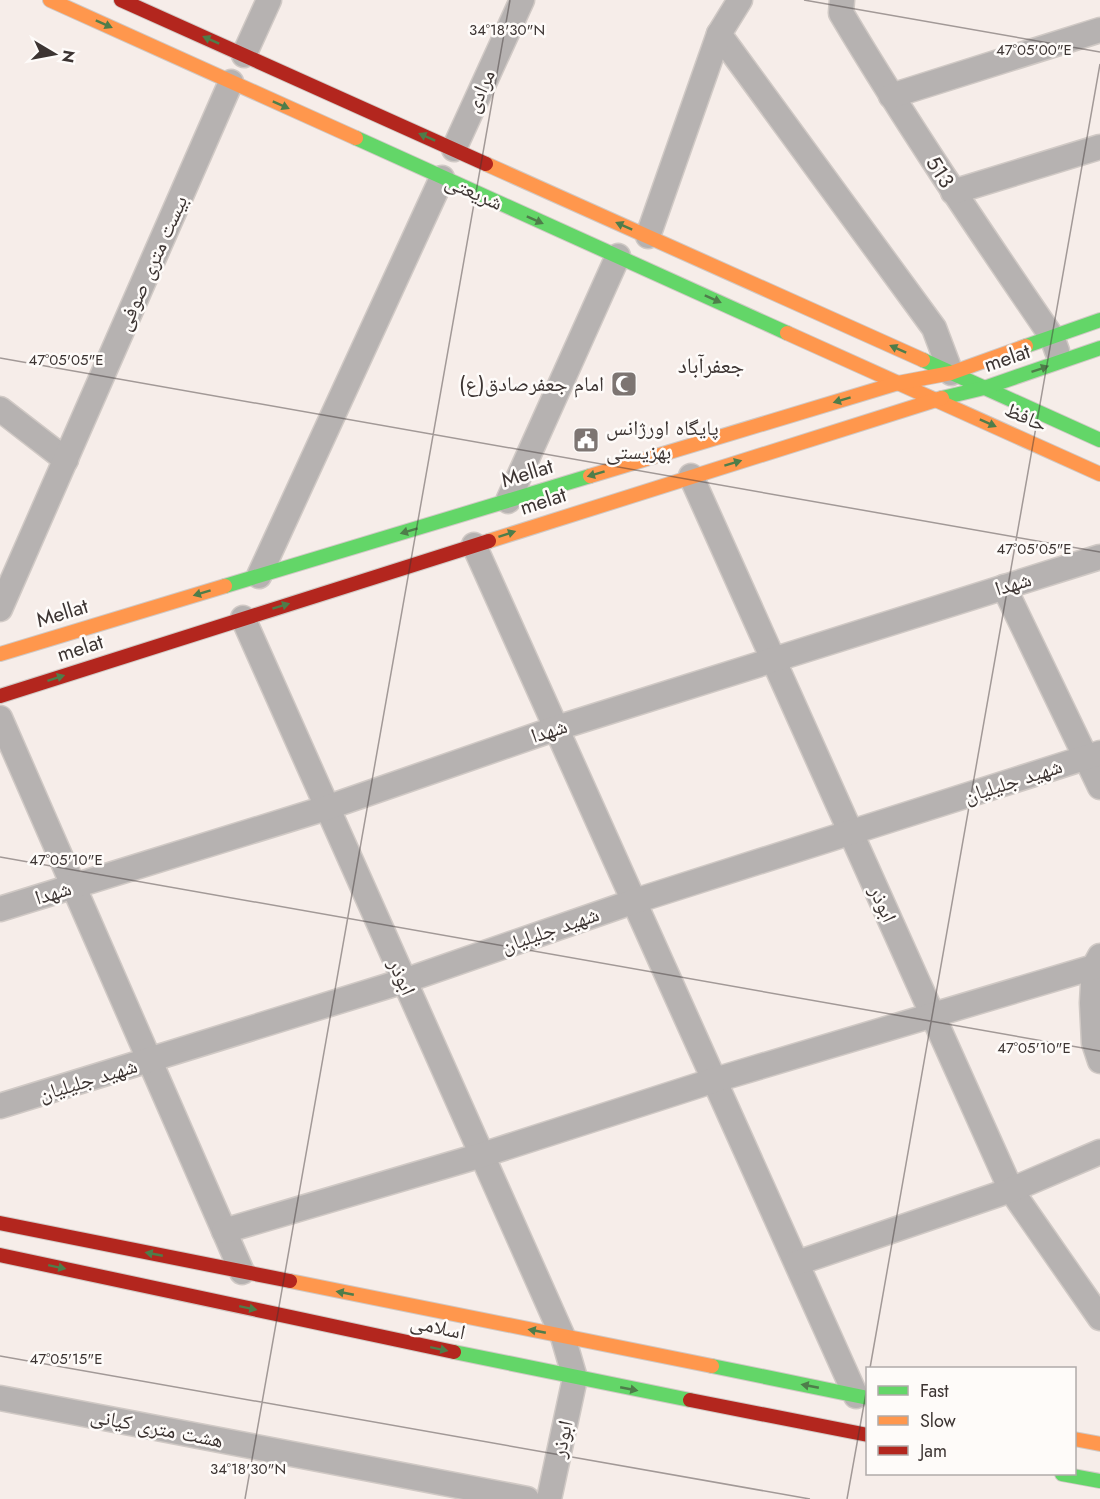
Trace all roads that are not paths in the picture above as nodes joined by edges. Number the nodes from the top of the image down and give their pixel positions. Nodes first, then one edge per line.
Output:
1 (50, 0) edge
2 (121, 0) edge
3 (269, 0) edge
4 (522, 0) edge
5 (740, 0) edge
6 (842, 0) edge
7 (1100, 30) edge
8 (719, 34) junction
9 (238, 69) junction
10 (891, 96) junction
11 (1100, 147) edge
12 (454, 149) junction
13 (442, 178) junction
14 (952, 192) junction
15 (648, 236) junction
16 (618, 256) junction
17 (1100, 320) edge
18 (1052, 337) junction
19 (1100, 348) edge
20 (1061, 362) junction
21 (951, 373) junction
22 (898, 383) junction
23 (984, 388) junction
24 (935, 399) junction
25 (0, 409) edge
26 (1100, 440) edge
27 (66, 460) junction
28 (1100, 474) edge
29 (692, 476) junction
30 (508, 501) junction
31 (474, 545) junction
32 (1100, 557) edge
33 (1004, 587) junction
34 (250, 599) junction
35 (0, 609) edge
36 (0, 654) edge
37 (773, 660) junction
38 (0, 696) edge
39 (0, 718) edge
40 (557, 728) junction
41 (1093, 755) edge
42 (1100, 787) edge
43 (326, 808) junction
44 (851, 832) junction
45 (73, 886) junction
46 (635, 901) junction
47 (0, 909) edge
48 (1097, 961) edge
49 (404, 981) junction
50 (932, 1015) junction
51 (150, 1061) junction
52 (1100, 1061) edge
53 (715, 1080) junction
54 (0, 1106) edge
55 (1100, 1152) edge
56 (482, 1155) junction
57 (1011, 1190) junction
58 (0, 1223) edge
59 (224, 1231) junction
60 (0, 1255) edge
61 (797, 1263) junction
62 (242, 1272) junction
63 (1100, 1318) edge
64 (563, 1337) junction
65 (575, 1378) junction
66 (862, 1397) edge
67 (0, 1398) edge
68 (866, 1435) edge
69 (1076, 1439) edge
70 (1100, 1444) edge
71 (1072, 1475) edge
72 (1100, 1481) edge
73 (527, 1499) edge
74 (549, 1499) edge

1 -> 9 street, شریعتی
9 -> 2 street, شریعتی
3 - 9 street
4 - 12 street, مرادی
5 - 8 street
6 - 10 street, 513
7 - 10 street
8 - 15 street
8 - 21 street
12 -> 9 street, شریعتی
9 -> 13 street, شریعتی
9 - 27 street, بیست متری صوفی
10 - 14 street, 513
11 - 14 street
15 -> 12 street, شریعتی
13 -> 16 street, شریعتی
13 - 34 street
14 - 18 street, 513
21 -> 15 street, شریعتی
16 -> 22 street, شریعتی
16 - 30 street
17 - 18 street, Mellat
18 - 20 street, 513
18 - 21 street, Mellat
19 - 20 street, melat
23 -> 20 street, melat
21 - 22 street, Mellat
21 - 23 street, حافظ
22 - 24 street, حافظ
22 -> 30 street, Mellat
23 - 24 street, melat
23 - 26 street, حافظ
24 -> 28 street, حافظ
29 -> 24 street, melat
25 - 27 street
27 - 35 street, بیست متری صوفی
31 -> 29 street, melat
29 - 37 street, ابوذر
30 -> 34 street, Mellat
34 -> 31 street, melat
31 - 40 street
32 - 33 street, شهدا
33 - 37 street, شهدا
33 - 41 street
34 -> 36 street, Mellat
38 -> 34 street, melat
34 - 43 street, ابوذر
37 - 40 street, شهدا
37 - 44 street, ابوذر
39 - 45 street
40 - 43 street, شهدا
40 - 46 street
41 - 42 street
41 - 44 street, شهید جلیلیان
43 - 45 street, شهدا
43 - 49 street, ابوذر
44 - 46 street, شهید جلیلیان
44 - 50 street, ابوذر
45 - 47 street, شهدا
45 - 51 street
46 - 49 street, شهید جلیلیان
46 - 53 street
48 - 50 street
48 - 52 street
49 - 51 street, شهید جلیلیان
49 - 56 street, ابوذر
50 - 53 street
50 - 57 street, ابوذر
51 - 54 street, شهید جلیلیان
51 - 59 street
53 - 56 street
53 - 61 street
55 - 57 street
56 - 59 street
56 - 64 street, ابوذر
57 - 61 street
57 - 63 street, ابوذر
62 -> 58 street, اسلامی
59 - 62 street
60 -> 65 street, اسلامی
61 - 66 street
64 -> 62 street, اسلامی
64 - 65 street, ابوذر
66 -> 64 street, اسلامی
65 -> 68 street, اسلامی
65 - 74 street, ابوذر
67 - 73 street, هشت متری کیانی
69 - 70 street
71 - 72 street

